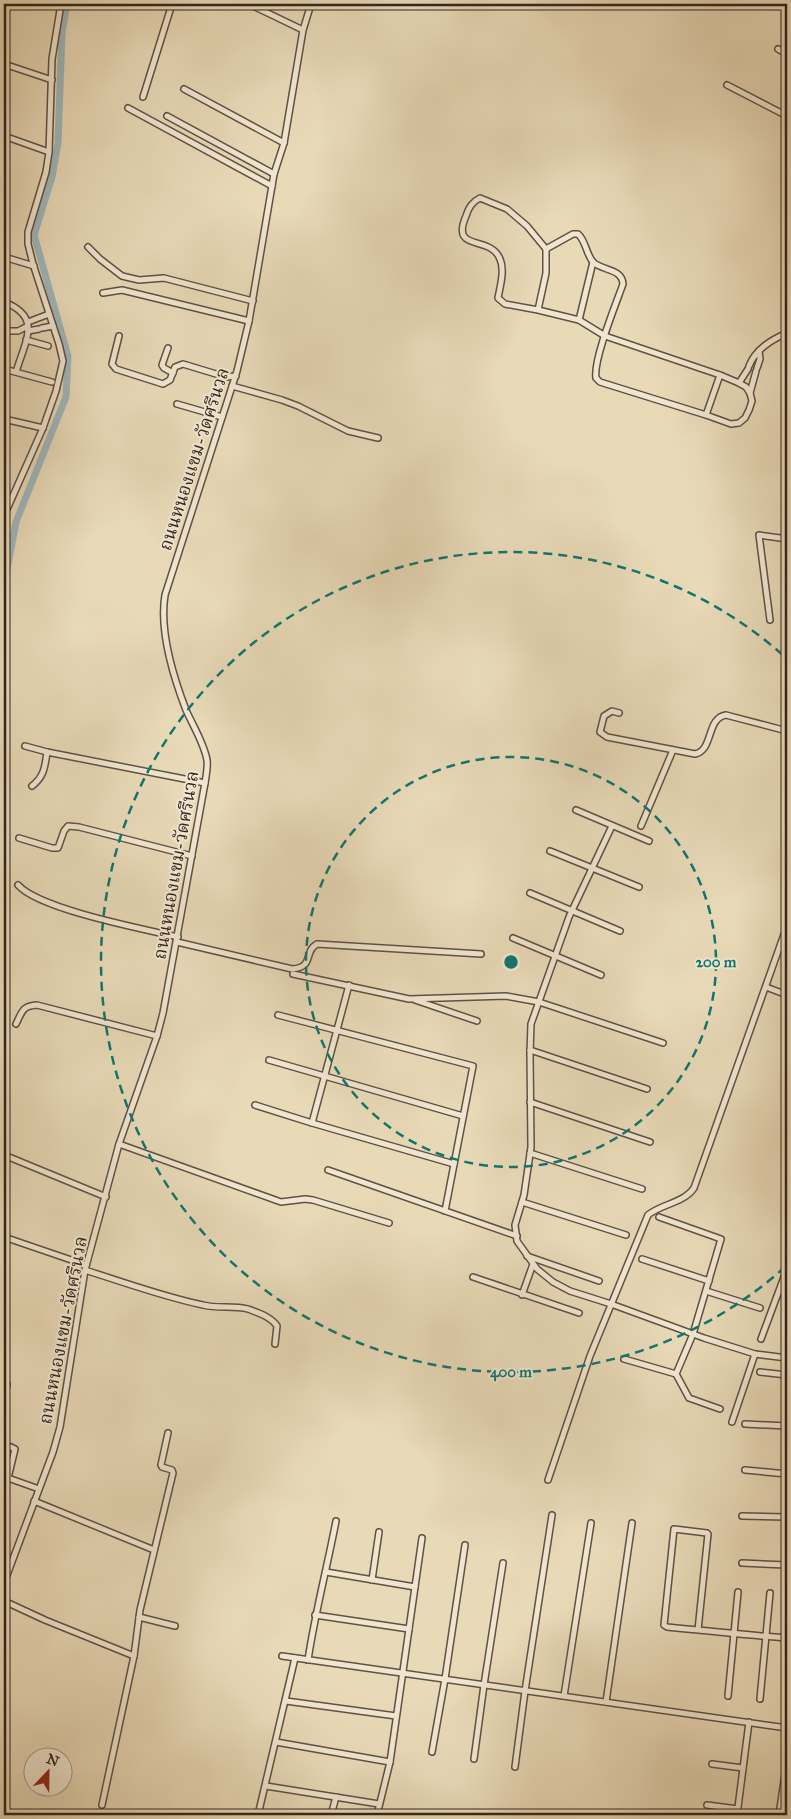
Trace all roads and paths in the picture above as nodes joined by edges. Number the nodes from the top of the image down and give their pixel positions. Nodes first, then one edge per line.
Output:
1 (60, 4) edge
2 (172, 4) edge
3 (249, 4) edge
4 (311, 4) edge
5 (303, 30) junction
6 (778, 49) dead end
7 (787, 54) edge
8 (4, 64) edge
9 (52, 80) junction
10 (727, 85) dead end
11 (184, 89) dead end
12 (143, 97) dead end
13 (128, 108) dead end
14 (167, 116) dead end
15 (787, 116) edge
16 (4, 136) edge
17 (284, 143) junction
18 (50, 152) junction
19 (274, 174) junction
20 (272, 186) junction
21 (88, 247) dead end
22 (546, 249) junction
23 (4, 258) edge
24 (593, 262) junction
25 (34, 266) junction
26 (103, 293) dead end
27 (252, 300) junction
28 (4, 302) edge
29 (538, 310) junction
30 (49, 314) junction
31 (579, 320) junction
32 (249, 321) junction
33 (28, 326) junction
34 (53, 326) junction
35 (4, 331) edge
36 (787, 333) edge
37 (119, 336) dead end
38 (605, 336) junction
39 (26, 340) junction
40 (48, 346) dead end
41 (168, 348) dead end
42 (759, 351) junction
43 (4, 369) edge
44 (16, 372) junction
45 (173, 373) junction
46 (720, 375) junction
47 (236, 376) junction
48 (52, 382) dead end
49 (739, 383) junction
50 (232, 386) junction
51 (750, 393) junction
52 (177, 404) dead end
53 (706, 416) junction
54 (222, 417) junction
55 (4, 419) edge
56 (43, 428) junction
57 (378, 438) dead end
58 (4, 516) edge
59 (787, 539) edge
60 (770, 620) dead end
61 (619, 713) dead end
62 (787, 731) edge
63 (25, 746) dead end
64 (674, 750) junction
65 (47, 752) junction
66 (205, 783) junction
67 (32, 786) dead end
68 (576, 810) dead end
69 (612, 826) junction
70 (641, 826) dead end
71 (19, 838) dead end
72 (649, 841) dead end
73 (550, 851) dead end
74 (192, 856) junction
75 (592, 868) junction
76 (18, 885) dead end
77 (639, 887) dead end
78 (530, 893) dead end
79 (572, 911) junction
80 (787, 926) edge
81 (620, 931) dead end
82 (513, 938) dead end
83 (177, 940) junction
84 (481, 954) dead end
85 (556, 956) junction
86 (293, 974) dead end
87 (601, 975) dead end
88 (349, 985) junction
89 (766, 987) junction
90 (787, 995) edge
91 (410, 998) junction
92 (539, 1002) junction
93 (278, 1016) dead end
94 (476, 1021) dead end
95 (16, 1024) dead end
96 (336, 1030) junction
97 (157, 1036) junction
98 (663, 1043) dead end
99 (530, 1050) junction
100 (269, 1060) dead end
101 (324, 1076) junction
102 (647, 1089) dead end
103 (530, 1102) junction
104 (255, 1105) dead end
105 (463, 1116) junction
106 (312, 1123) junction
107 (650, 1142) dead end
108 (119, 1144) junction
109 (530, 1153) junction
110 (4, 1155) edge
111 (454, 1164) junction
112 (328, 1170) dead end
113 (642, 1189) dead end
114 (106, 1197) junction
115 (522, 1202) junction
116 (446, 1211) junction
117 (659, 1217) dead end
118 (389, 1224) dead end
119 (626, 1235) dead end
120 (517, 1236) junction
121 (4, 1238) edge
122 (526, 1256) junction
123 (642, 1259) dead end
124 (533, 1264) junction
125 (86, 1267) junction
126 (787, 1269) edge
127 (473, 1277) dead end
128 (599, 1281) dead end
129 (709, 1281) junction
130 (706, 1291) junction
131 (522, 1295) junction
132 (611, 1304) junction
133 (760, 1308) dead end
134 (579, 1313) dead end
135 (693, 1334) junction
136 (761, 1339) dead end
137 (274, 1344) dead end
138 (756, 1354) junction
139 (787, 1358) edge
140 (624, 1359) dead end
141 (760, 1372) dead end
142 (676, 1374) junction
143 (787, 1375) edge
144 (4, 1378) edge
145 (4, 1399) edge
146 (720, 1409) dead end
147 (732, 1422) dead end
148 (745, 1424) dead end
149 (787, 1426) edge
150 (168, 1433) dead end
151 (4, 1444) edge
152 (745, 1470) dead end
153 (787, 1474) edge
154 (8, 1478) junction
155 (548, 1480) dead end
156 (4, 1488) edge
157 (39, 1489) junction
158 (34, 1502) junction
159 (552, 1515) dead end
160 (742, 1516) dead end
161 (787, 1517) edge
162 (336, 1521) dead end
163 (591, 1523) dead end
164 (632, 1524) dead end
165 (379, 1532) dead end
166 (422, 1538) dead end
167 (464, 1544) dead end
168 (154, 1550) junction
169 (503, 1563) dead end
170 (742, 1563) dead end
171 (787, 1565) edge
172 (6, 1569) edge
173 (326, 1572) junction
174 (372, 1580) junction
175 (4, 1583) edge
176 (415, 1587) junction
177 (738, 1592) dead end
178 (770, 1593) dead end
179 (4, 1601) edge
180 (315, 1615) junction
181 (139, 1617) junction
182 (175, 1626) dead end
183 (409, 1629) junction
184 (698, 1630) junction
185 (734, 1634) junction
186 (766, 1636) junction
187 (787, 1638) edge
188 (134, 1656) junction
189 (282, 1656) dead end
190 (295, 1658) junction
191 (308, 1660) junction
192 (403, 1673) junction
193 (445, 1679) junction
194 (484, 1685) junction
195 (525, 1691) junction
196 (564, 1696) junction
197 (728, 1696) dead end
198 (760, 1699) dead end
199 (286, 1700) junction
200 (606, 1702) junction
201 (396, 1716) junction
202 (749, 1722) junction
203 (787, 1728) edge
204 (276, 1742) junction
205 (432, 1752) dead end
206 (474, 1759) dead end
207 (787, 1760) edge
208 (390, 1762) junction
209 (712, 1764) dead end
210 (515, 1767) dead end
211 (743, 1768) junction
212 (266, 1786) junction
213 (336, 1797) junction
214 (379, 1804) junction
215 (102, 1805) dead end
216 (708, 1805) dead end
217 (737, 1812) edge
218 (258, 1815) edge
219 (331, 1815) edge
220 (377, 1815) edge
221 (779, 1815) edge

1 - 9 street
2 - 12 street
3 - 5 street
4 - 5 street, ถนนหนองแขม-วัดศรีนวล
5 - 17 street, ถนนหนองแขม-วัดศรีนวล
6 - 7 street
8 - 9 street
9 - 18 street
10 - 15 street
11 - 17 street
13 - 20 street
14 - 19 street
16 - 18 street
17 - 19 street, ถนนหนองแขม-วัดศรีนวล
18 - 25 street
19 - 20 street, ถนนหนองแขม-วัดศรีนวล
20 - 27 street, ถนนหนองแขม-วัดศรีนวล
21 - 27 street
22 - 24 street
22 - 29 street
22 - 29 street
23 - 25 street
24 - 31 street
24 - 38 street
25 - 30 street
26 - 32 street
27 - 32 street, ถนนหนองแขม-วัดศรีนวล
28 - 33 street
29 - 31 street
30 - 33 street
30 - 34 street
31 - 38 street
32 - 47 street, ถนนหนองแขม-วัดศรีนวล
33 - 34 street
33 - 35 street
33 - 39 street
34 - 56 street
36 - 42 street
37 - 45 street
38 - 46 street
38 - 53 street
39 - 40 street
39 - 44 street
41 - 45 street
42 - 49 street
42 - 51 street
43 - 44 street
44 - 48 street
45 - 47 street
46 - 49 street
46 - 53 street
47 - 50 street, ถนนหนองแขม-วัดศรีนวล
49 - 51 street
50 - 54 street, ถนนหนองแขม-วัดศรีนวล
50 - 57 street
51 - 53 street
52 - 54 street
54 - 66 street, ถนนหนองแขม-วัดศรีนวล
55 - 56 street
56 - 58 street
59 - 60 street
61 - 64 street
62 - 64 street
63 - 65 street
64 - 70 street
65 - 66 street
65 - 67 street
66 - 74 street, ถนนหนองแขม-วัดศรีนวล
68 - 69 street
69 - 72 street
69 - 75 street
71 - 74 street
73 - 75 street
74 - 83 street, ถนนหนองแขม-วัดศรีนวล
75 - 77 street
75 - 79 street
76 - 83 street
78 - 79 street
79 - 81 street
79 - 85 street
80 - 89 street
82 - 85 street
83 - 84 street
83 - 97 street, ถนนหนองแขม-วัดศรีนวล
85 - 87 street
85 - 92 street
86 - 88 street
88 - 91 street
88 - 96 street
89 - 90 street
89 - 132 street
91 - 92 street
91 - 94 street
92 - 98 street
92 - 99 street
93 - 96 street
95 - 97 street
96 - 101 street
96 - 105 street
97 - 108 street, ถนนหนองแขม-วัดศรีนวล
99 - 102 street
99 - 103 street
100 - 101 street
101 - 105 street
101 - 106 street
103 - 107 street
103 - 109 street
104 - 106 street
105 - 111 street
106 - 111 street
108 - 114 street, ถนนหนองแขม-วัดศรีนวล
108 - 118 street
109 - 113 street
109 - 115 street
110 - 114 street
111 - 116 street
112 - 116 street
114 - 125 street, ถนนหนองแขม-วัดศรีนวล
115 - 119 street
115 - 120 street
116 - 120 street
117 - 129 street
120 - 122 street
121 - 125 street
122 - 124 street
122 - 128 street
123 - 129 street
124 - 131 street
124 - 132 street
125 - 137 street
125 - 157 street, ถนนหนองแขม-วัดศรีนวล
126 - 136 street
127 - 131 street
129 - 130 street
130 - 133 street
130 - 135 street
131 - 134 street
132 - 135 street
132 - 155 street
135 - 138 street
135 - 142 street
138 - 139 street
138 - 147 street
140 - 142 street
141 - 143 street
142 - 146 street
144 - 145 street
148 - 149 street
150 - 168 street
151 - 154 street
152 - 153 street
154 - 156 street
154 - 157 street
157 - 158 street, ถนนหนองแขม-วัดศรีนวล
158 - 168 street
158 - 172 street, ถนนหนองแขม-วัดศรีนวล
159 - 195 street
160 - 161 street
162 - 173 street
163 - 196 street
164 - 200 street
165 - 174 street
166 - 176 street
167 - 193 street
168 - 181 street
169 - 194 street
170 - 171 street
172 - 175 street, ถนนหนองแขม-วัดศรีนวล
173 - 174 street
173 - 180 street
174 - 176 street
176 - 183 street
177 - 185 street
178 - 186 street
179 - 188 street
180 - 183 street
180 - 191 street
181 - 182 street
181 - 188 street
183 - 192 street
184 - 184 street
184 - 185 street
185 - 186 street
185 - 197 street
186 - 187 street
186 - 198 street
188 - 215 street
189 - 190 street
190 - 191 street
190 - 199 street
191 - 192 street
192 - 193 street
192 - 201 street
193 - 194 street
193 - 205 street
194 - 195 street
194 - 206 street
195 - 196 street
195 - 210 street
196 - 200 street
199 - 201 street
199 - 204 street
200 - 202 street
201 - 208 street
202 - 203 street
202 - 211 street
204 - 208 street
204 - 212 street
207 - 221 street
208 - 214 street
209 - 211 street
211 - 217 street
212 - 213 street
212 - 218 street
213 - 214 street
213 - 219 street
214 - 220 street
216 - 217 street

